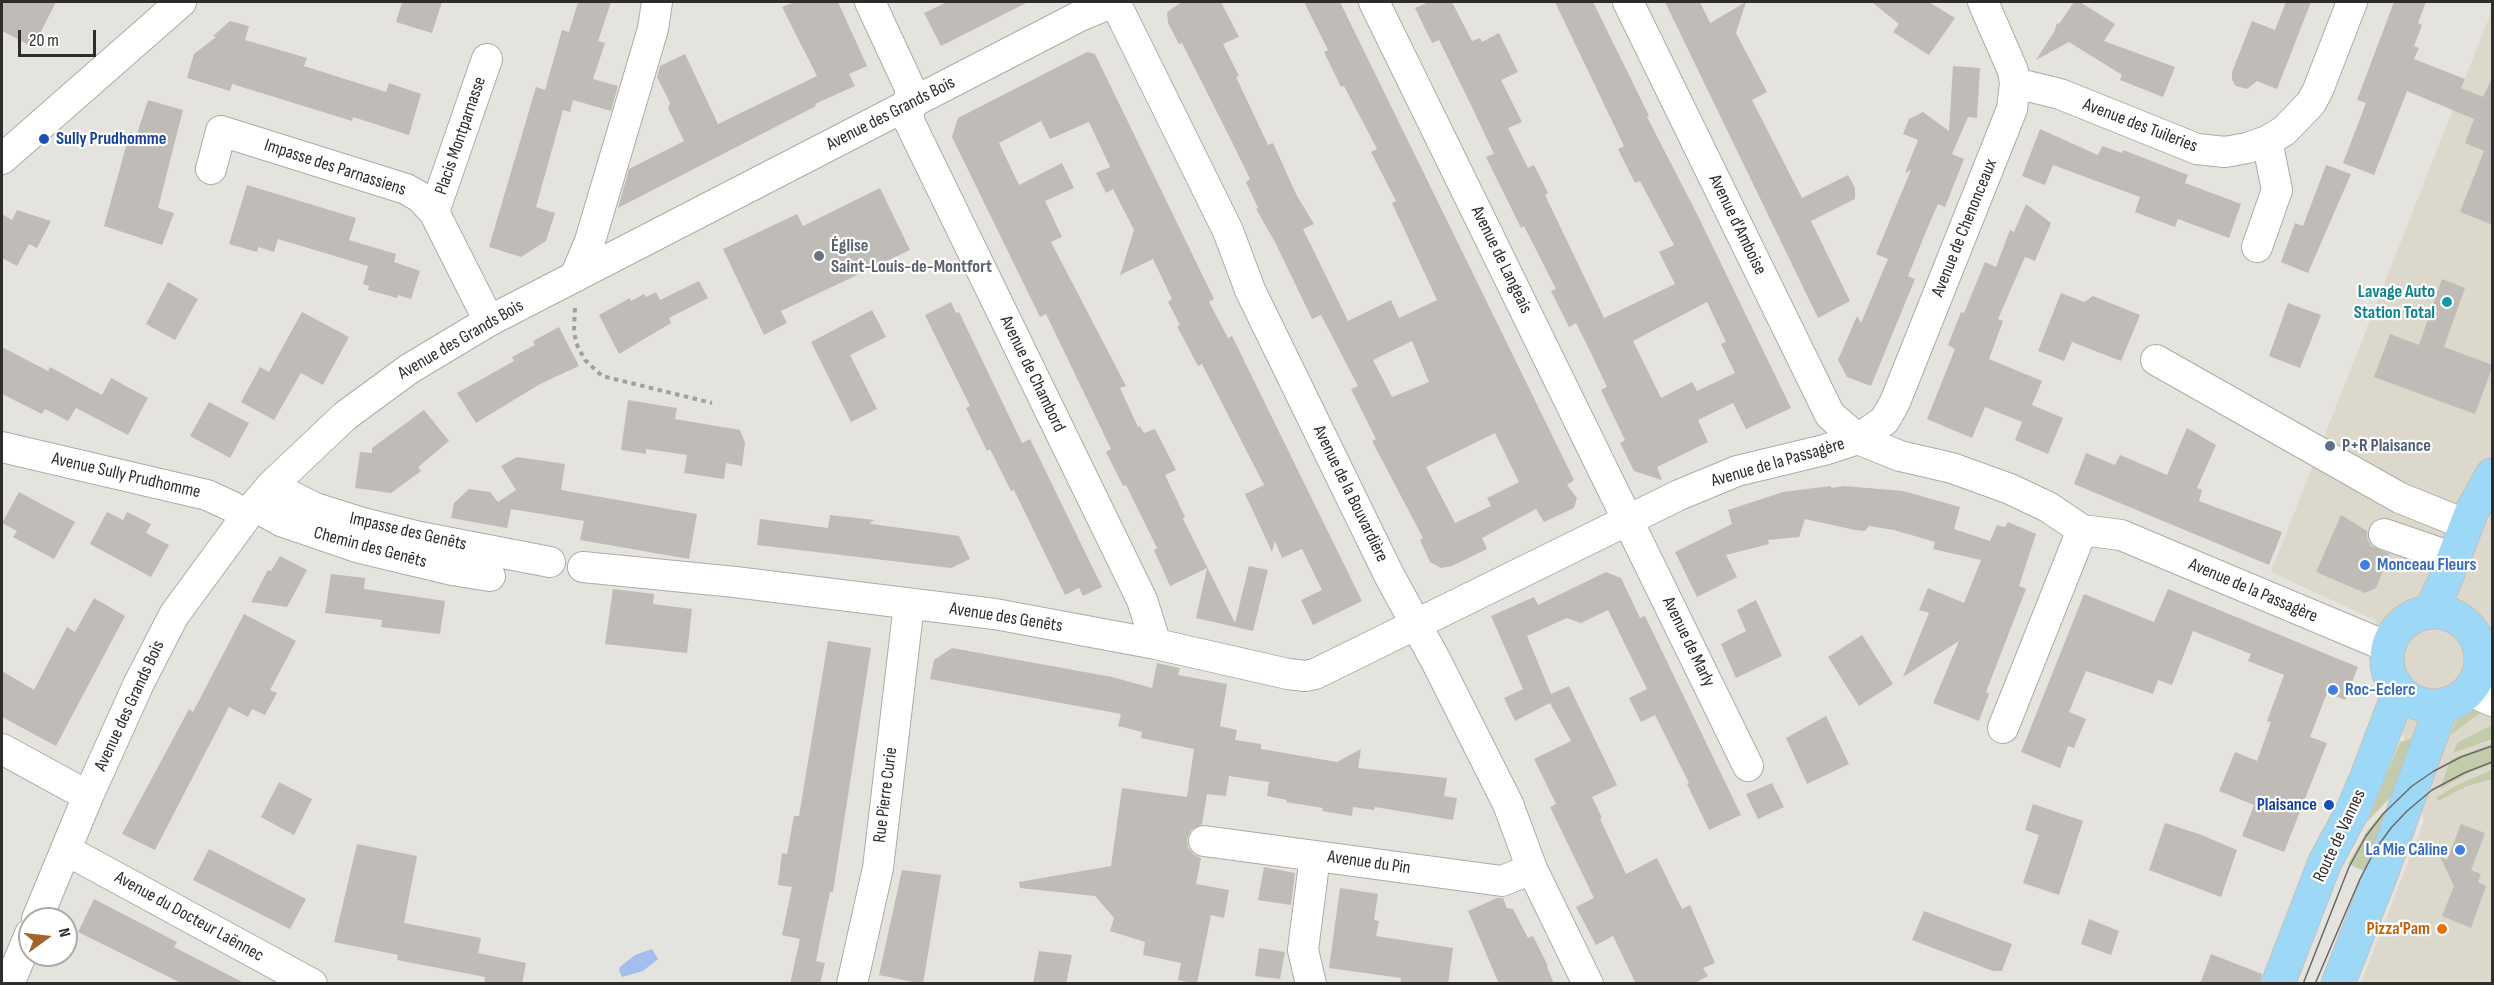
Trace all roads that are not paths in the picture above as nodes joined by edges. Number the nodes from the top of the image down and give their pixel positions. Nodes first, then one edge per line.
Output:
1 (181, 2) edge
2 (657, 2) edge
3 (870, 2) edge
4 (1115, 2) edge
5 (1374, 2) edge
6 (1629, 2) edge
7 (1983, 2) edge
8 (2352, 2) edge
9 (487, 59) dead end
10 (2014, 83) junction
11 (910, 104) junction
12 (2267, 141) junction
13 (2, 159) edge
14 (211, 169) dead end
15 (434, 212) junction
16 (2257, 247) dead end
17 (574, 288) junction
18 (489, 321) junction
19 (2156, 360) dead end
20 (1858, 439) junction
21 (2, 447) edge
22 (2493, 475) edge
23 (2493, 500) edge
24 (256, 503) junction
25 (1627, 519) junction
26 (2467, 525) junction
27 (2082, 530) junction
28 (2385, 534) dead end
29 (2454, 558) junction
30 (550, 562) dead end
31 (582, 567) dead end
32 (490, 576) dead end
33 (909, 604) junction
34 (2443, 615) junction
35 (1415, 625) junction
36 (1156, 644) junction
37 (2388, 647) junction
38 (2396, 686) junction
39 (2476, 687) edge
40 (2004, 728) dead end
41 (2, 748) edge
42 (1748, 765) dead end
43 (88, 796) junction
44 (1204, 841) dead end
45 (66, 850) junction
46 (1315, 856) junction
47 (1532, 869) junction
48 (42, 907) edge
49 (18, 963) edge
50 (9, 984) edge
51 (312, 984) edge
52 (852, 984) edge
53 (1311, 984) edge
54 (1588, 984) edge
55 (2278, 984) edge
56 (2338, 984) edge

1 - 13 street
2 - 17 street
3 - 11 street, Avenue de Chambord
4 - 11 street, Avenue des Grands Bois
4 - 35 street, Avenue de la Bouvardière
5 - 25 street, Avenue de Langeais
6 - 20 street, Avenue d'Amboise
7 - 10 street, Avenue de Chenonceaux
8 - 12 street, Avenue des Tuileries
9 - 15 street, Placis Montparnasse
10 - 12 street, Avenue des Tuileries
10 - 20 street, Avenue de Chenonceaux
11 - 17 street, Avenue des Grands Bois
11 - 36 street, Avenue de Chambord
12 - 16 street
14 - 15 street, Impasse des Parnassiens
15 - 18 street, Impasse des Parnassiens
17 - 18 street, Avenue des Grands Bois
18 - 24 street, Avenue des Grands Bois
19 - 26 street
20 - 25 street, Avenue de la Passagère
20 - 27 street, Avenue de la Passagère
21 - 24 street, Avenue Sully Prudhomme
22 - 26 main road
23 - 34 main road
24 - 30 street, Impasse des Genêts
24 - 32 street, Chemin des Genêts
24 - 43 street, Avenue des Grands Bois
25 - 35 street, Avenue de la Passagère
25 - 42 street, Avenue de Marly
26 - 29 main road
27 - 37 street, Avenue de la Passagère
27 - 40 street
28 - 29 street
29 - 34 main road
31 - 33 street, Avenue des Genêts
33 - 36 street, Avenue des Genêts
33 - 52 street, Rue Pierre Curie
34 - 37 main road
34 - 39 main road
35 - 36 street, Avenue des Genêts
35 - 47 street, Avenue de la Bouvardière
37 - 38 main road
38 - 39 main road
38 - 55 main road, Route de Vannes
39 - 56 main road
41 - 43 street
43 - 45 street, Avenue des Grands Bois
44 - 46 street, Avenue du Pin
45 - 48 street, Avenue des Grands Bois
45 - 51 street, Avenue du Docteur Laënnec
46 - 47 street, Avenue du Pin
46 - 53 street
47 - 54 street, Avenue de la Bouvardière
49 - 50 street

